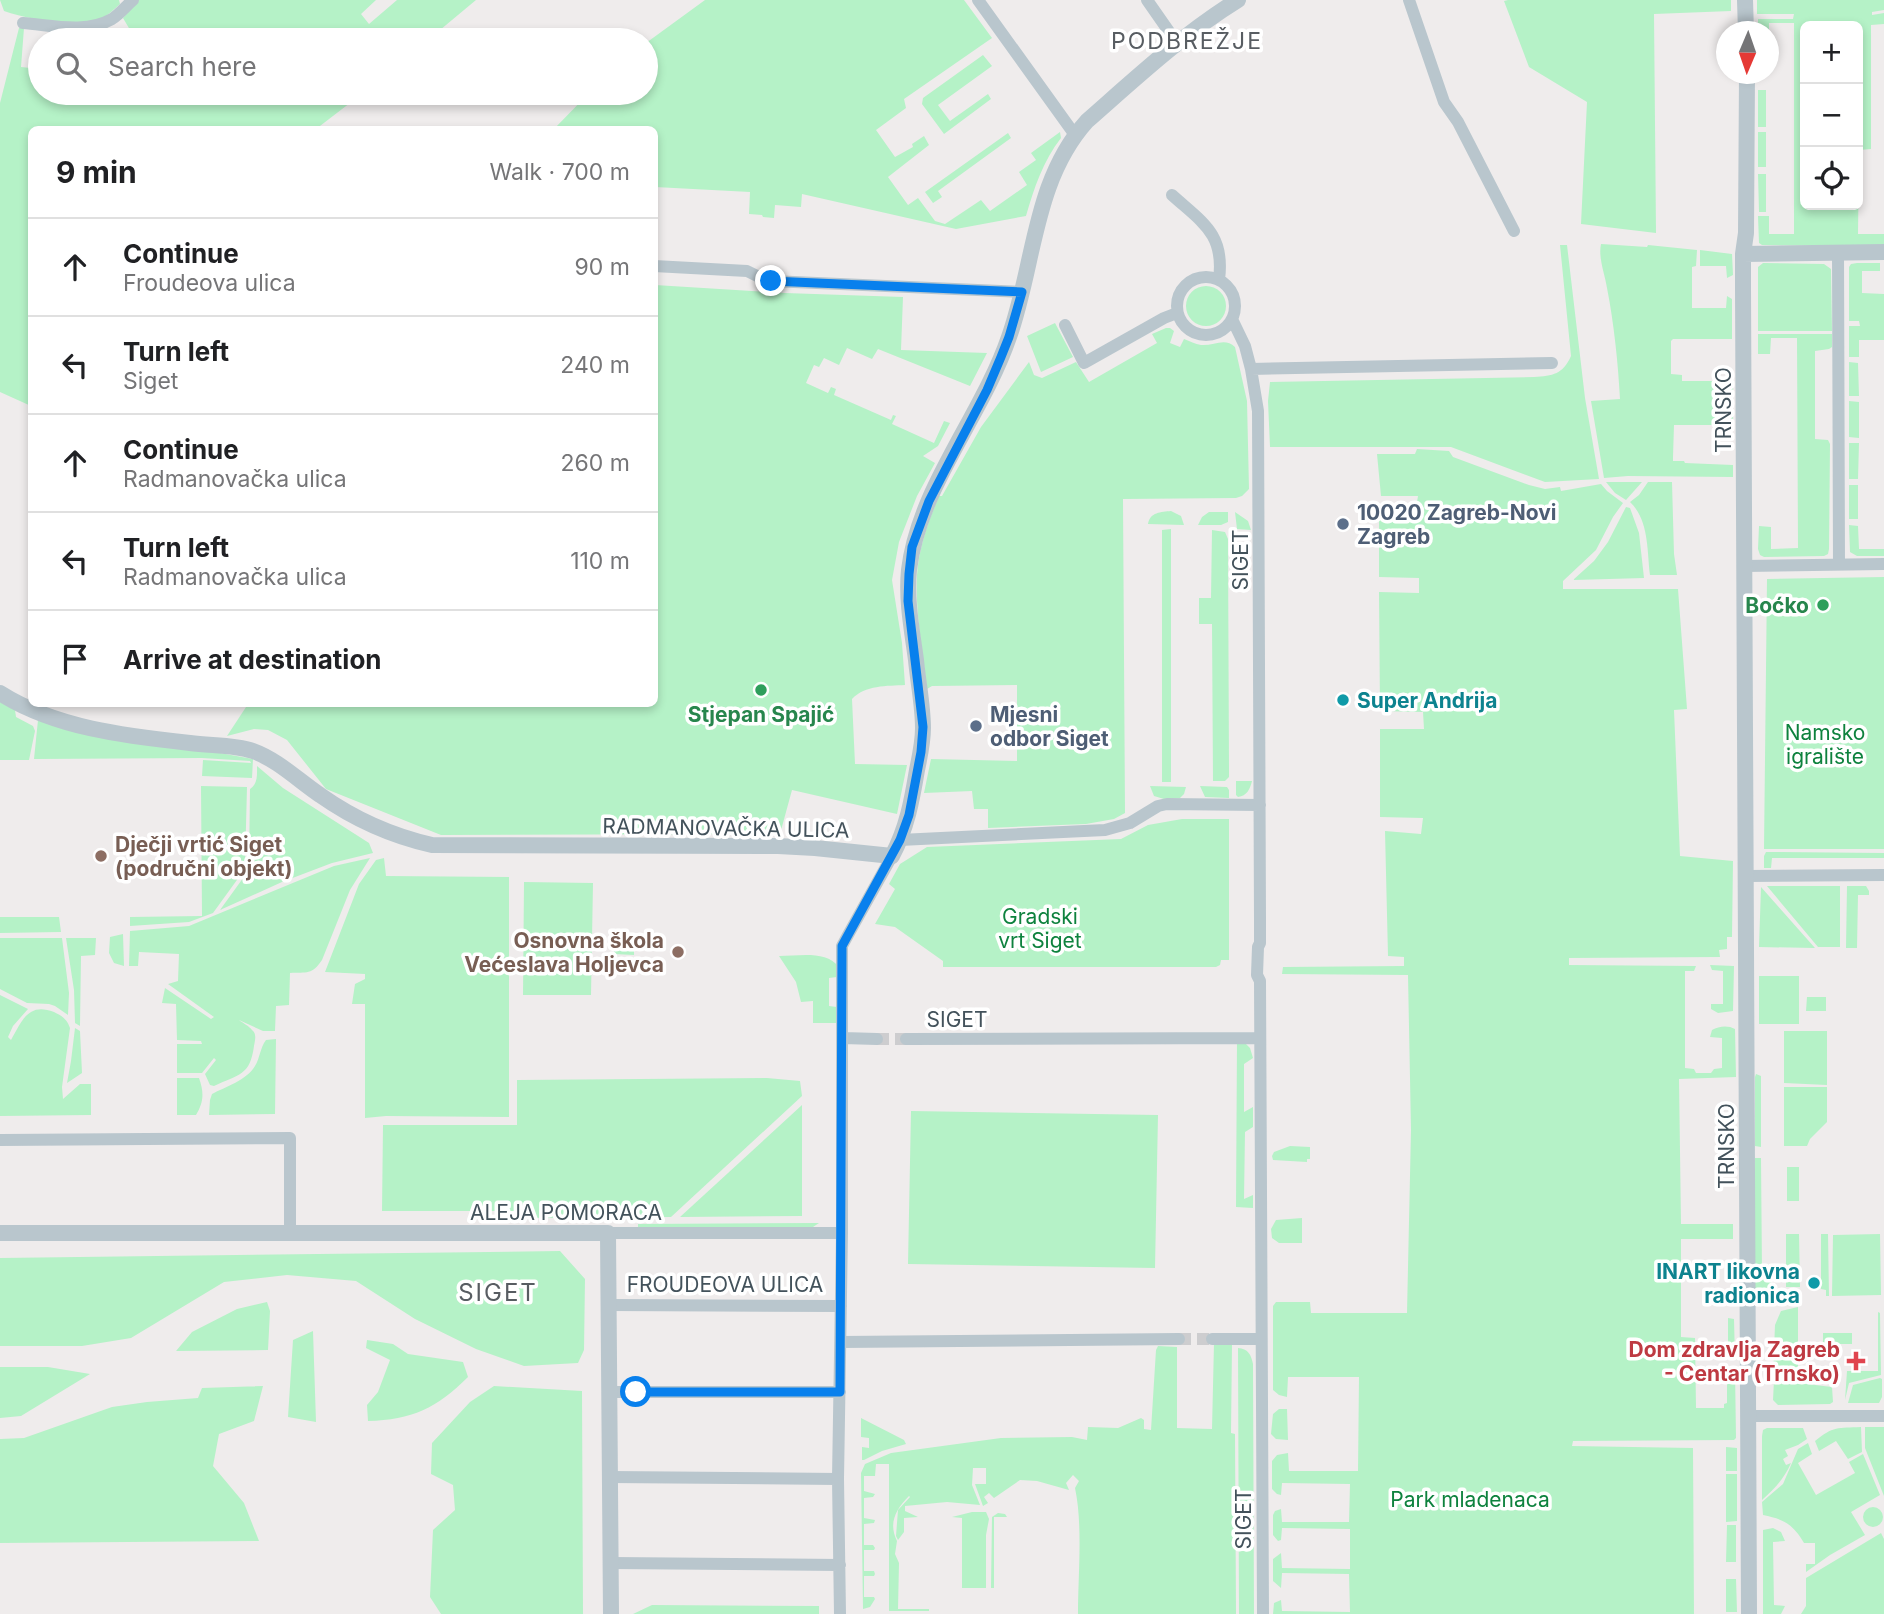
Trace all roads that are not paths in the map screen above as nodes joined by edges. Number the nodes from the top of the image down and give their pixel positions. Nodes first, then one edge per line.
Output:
1 (133, 0) edge
2 (978, 0) edge
3 (1147, 0) edge
4 (1238, 0) edge
5 (1409, 0) edge
6 (1745, 0) edge
7 (1746, 21) edge
8 (23, 23) dead end
9 (1177, 43) junction
10 (1747, 84) edge
11 (1074, 135) junction
12 (1172, 195) dead end
13 (1514, 231) dead end
14 (1884, 252) edge
15 (1838, 253) junction
16 (1743, 254) junction
17 (658, 266) edge
18 (1219, 280) junction
19 (1022, 292) junction
20 (1177, 313) junction
21 (1232, 319) junction
22 (1065, 325) dead end
23 (1552, 363) dead end
24 (1251, 369) junction
25 (1839, 564) junction
26 (1884, 564) edge
27 (1745, 566) junction
28 (0, 693) edge
29 (1260, 805) junction
30 (900, 840) junction
31 (892, 856) junction
32 (1884, 874) edge
33 (1746, 876) junction
34 (843, 1038) junction
35 (877, 1038) tunnel mouth
36 (1260, 1038) junction
37 (906, 1039) tunnel mouth
38 (0, 1140) edge
39 (290, 1232) junction
40 (0, 1233) edge
41 (608, 1233) junction
42 (842, 1233) junction
43 (609, 1305) junction
44 (841, 1306) junction
45 (1179, 1339) tunnel mouth
46 (1212, 1339) tunnel mouth
47 (1261, 1339) junction
48 (841, 1342) junction
49 (610, 1392) junction
50 (840, 1392) junction
51 (1748, 1416) junction
52 (1884, 1416) edge
53 (610, 1477) junction
54 (838, 1479) junction
55 (611, 1563) junction
56 (840, 1565) junction
57 (611, 1614) edge
58 (840, 1614) edge
59 (1263, 1614) edge
60 (1749, 1614) edge

1 - 8 street
2 - 11 street
3 - 9 street
4 - 9 street
5 - 13 street
6 - 7 street
9 - 11 street
10 - 16 street, TRNSKO
11 - 19 street
12 - 18 street
14 - 15 street
15 - 16 street
15 - 25 street
16 - 27 street, TRNSKO
17 - 19 street
18 - 20 street
18 - 21 street
19 - 30 street
20 - 21 street
20 - 22 street
21 - 24 street, SIGET
23 - 24 street
24 - 29 street, SIGET
25 - 26 street
25 - 27 street
27 - 33 street, TRNSKO
28 - 31 street, RADMANOVAČKA ULICA
29 - 30 street
29 - 36 street, SIGET
30 - 31 street
31 - 34 street
32 - 33 street
33 - 51 street, TRNSKO
34 - 35 street
34 - 42 street
36 - 37 street, SIGET
36 - 47 street, SIGET
38 - 39 street
39 - 40 street, ALEJA POMORACA
39 - 41 street, ALEJA POMORACA
41 - 42 street, ALEJA POMORACA
41 - 43 street, FROUDEOVA ULICA
42 - 44 street
43 - 44 street, FROUDEOVA ULICA
43 - 49 street, FROUDEOVA ULICA
44 - 48 street
45 - 48 street
46 - 47 street
47 - 59 street, SIGET
48 - 50 street
49 - 50 street
49 - 53 street, FROUDEOVA ULICA
50 - 54 street
51 - 52 street
51 - 60 street, TRNSKO
53 - 54 street
53 - 55 street, FROUDEOVA ULICA
54 - 56 street
55 - 56 street
55 - 57 street, FROUDEOVA ULICA
56 - 58 street

